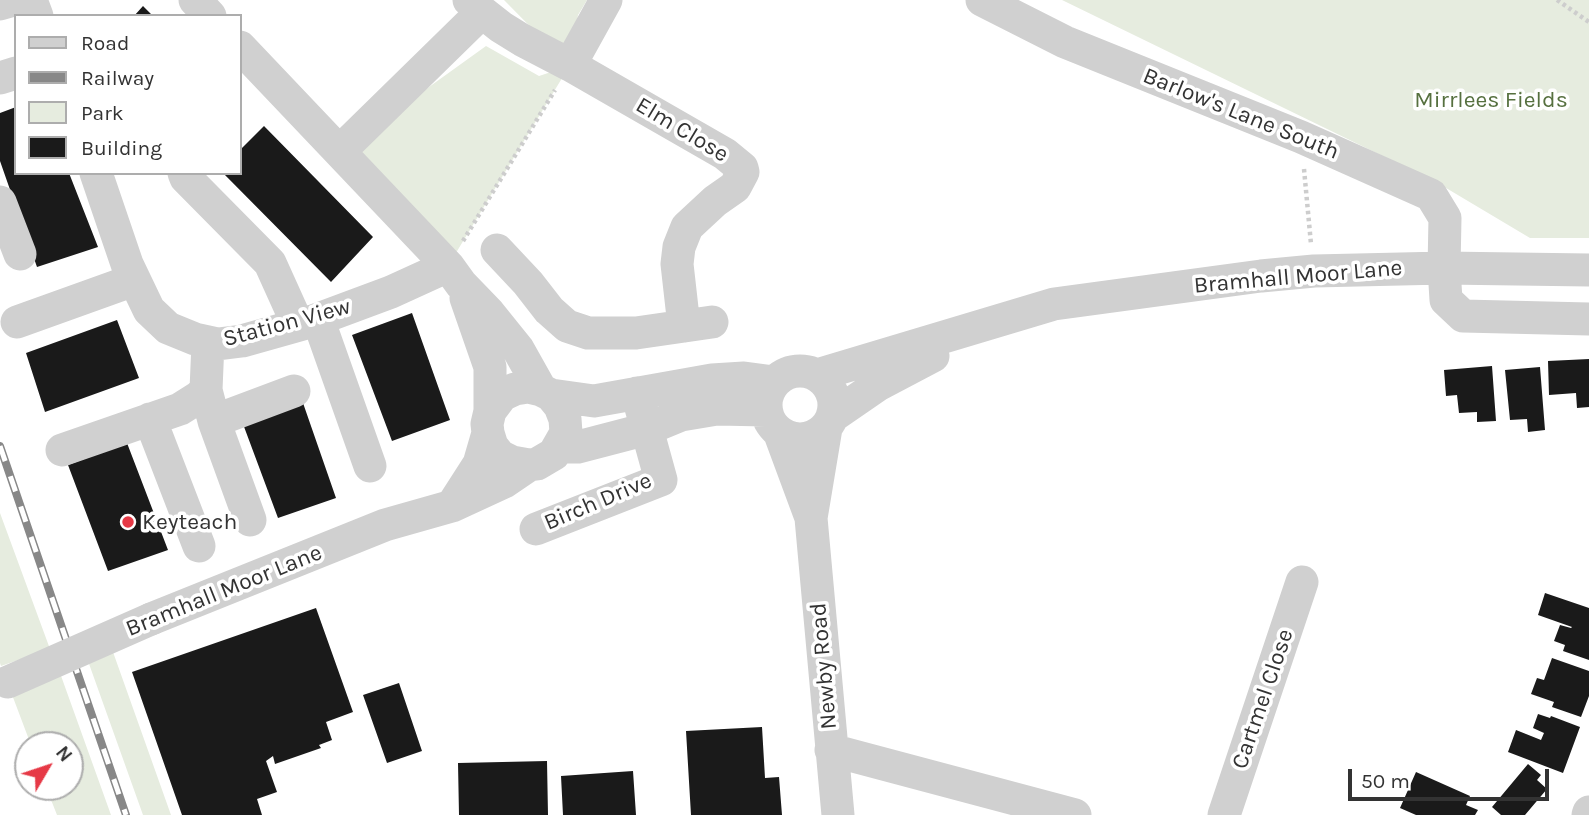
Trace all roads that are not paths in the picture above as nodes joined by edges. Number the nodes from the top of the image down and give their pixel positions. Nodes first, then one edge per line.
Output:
1 (14, 0) edge
2 (195, 0) edge
3 (606, 0) edge
4 (982, 0) edge
5 (0, 4) edge
6 (476, 6) edge
7 (208, 14) edge
8 (242, 49) edge
9 (569, 65) junction
10 (340, 151) junction
11 (97, 175) edge
12 (185, 175) edge
13 (0, 202) edge
14 (497, 250) dead end
15 (20, 254) dead end
16 (1444, 268) junction
17 (1589, 270) edge
18 (454, 275) junction
19 (134, 280) junction
20 (1010, 317) junction
21 (1589, 319) edge
22 (17, 322) dead end
23 (308, 322) junction
24 (208, 342) junction
25 (817, 375) junction
26 (206, 390) junction
27 (294, 391) dead end
28 (546, 393) junction
29 (637, 393) junction
30 (773, 409) junction
31 (150, 419) junction
32 (214, 421) junction
33 (489, 422) junction
34 (829, 422) junction
35 (647, 429) junction
36 (559, 447) junction
37 (62, 450) dead end
38 (529, 465) junction
39 (370, 466) dead end
40 (452, 506) junction
41 (811, 518) junction
42 (250, 520) dead end
43 (536, 529) dead end
44 (199, 546) dead end
45 (1302, 582) dead end
46 (4, 684) edge
47 (831, 750) junction
48 (838, 815) edge
49 (1075, 815) edge
50 (1224, 815) edge

1 - 5 street
2 - 7 street
3 - 9 street
4 - 16 street, Barlow's Lane South
6 - 9 street
6 - 10 street
8 - 10 street
9 - 14 street, Elm Close
10 - 18 street
11 - 19 street, Station View
12 - 23 street
13 - 15 street
16 - 17 street, Bramhall Moor Lane
16 - 20 street, Bramhall Moor Lane
16 - 21 street, Barlow's Lane South
18 - 23 street, Station View
18 - 28 street
18 - 33 street
19 - 22 street
19 - 24 street, Station View
20 - 25 street, Bramhall Moor Lane
20 - 34 street, Bramhall Moor Lane
23 - 24 street, Station View
23 - 39 street
24 - 26 street
25 - 30 street
25 - 34 street
26 - 31 street
26 - 32 street
27 - 32 street
28 - 29 street
28 - 33 street
28 - 36 street
29 - 30 street
29 - 35 street, Birch Drive
30 - 34 street
30 - 35 street, Bramhall Moor Lane
30 - 41 street, Newby Road
31 - 37 street
31 - 44 street
32 - 42 street
33 - 38 street
33 - 40 street
34 - 41 street, Newby Road
35 - 36 street, Bramhall Moor Lane
35 - 43 street, Birch Drive
36 - 38 street, Bramhall Moor Lane
38 - 40 street, Bramhall Moor Lane
40 - 46 street, Bramhall Moor Lane, bridge
41 - 47 street, Newby Road
45 - 50 street, Cartmel Close
47 - 48 street, Newby Road
47 - 49 street

